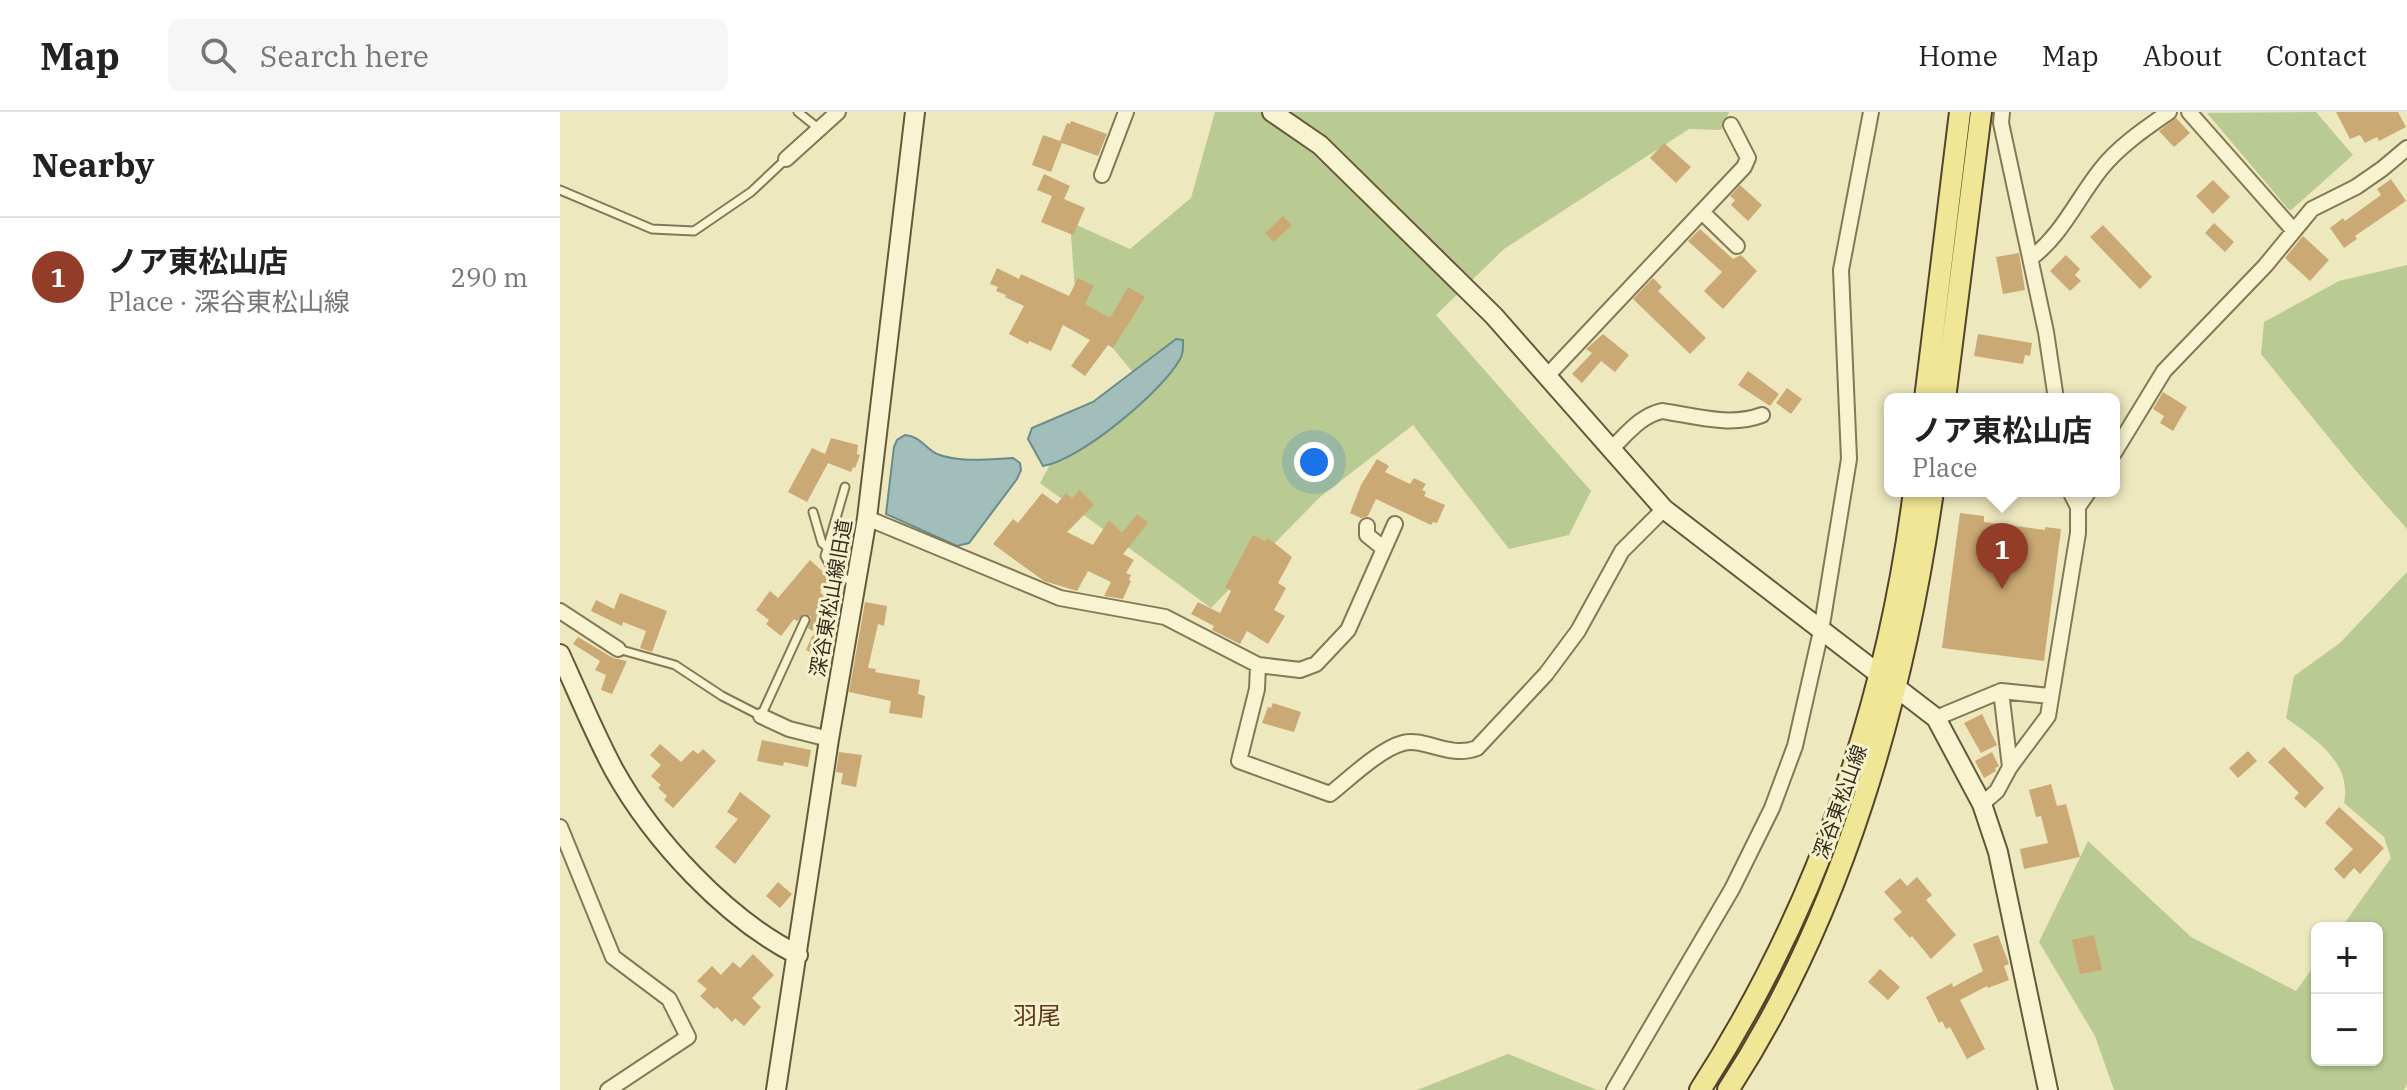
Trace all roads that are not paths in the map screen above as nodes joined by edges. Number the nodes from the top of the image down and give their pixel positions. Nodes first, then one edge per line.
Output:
1 (798, 112) edge
2 (838, 112) edge
3 (915, 112) edge
4 (1126, 112) edge
5 (1871, 112) edge
6 (1960, 112) edge
7 (1981, 112) edge
8 (2002, 112) edge
9 (2169, 112) edge
10 (2189, 112) edge
11 (1285, 115) edge
12 (1731, 125) dead end
13 (819, 129) junction
14 (2407, 148) edge
15 (786, 159) joint
16 (1102, 175) dead end
17 (560, 190) edge
18 (1702, 212) junction
19 (2294, 231) junction
20 (1737, 246) dead end
21 (2031, 258) junction
22 (1547, 376) junction
23 (1926, 393) edge
24 (1946, 393) edge
25 (2055, 393) edge
26 (1762, 415) dead end
27 (2120, 443) edge
28 (1611, 449) junction
29 (845, 487) dead end
30 (1913, 497) edge
31 (1932, 497) edge
32 (2073, 497) edge
33 (2085, 497) edge
34 (2078, 507) junction
35 (1664, 509) junction
36 (813, 512) dead end
37 (867, 518) junction
38 (1395, 524) dead end
39 (1367, 526) dead end
40 (828, 548) junction
41 (1383, 548) junction
42 (856, 581) junction
43 (560, 611) edge
44 (805, 620) dead end
45 (1821, 631) junction
46 (618, 649) joint
47 (560, 654) edge
48 (1258, 665) junction
49 (1887, 682) junction
50 (2001, 691) junction
51 (2050, 696) junction
52 (761, 716) junction
53 (1936, 718) junction
54 (829, 739) junction
55 (2010, 767) junction
56 (1982, 804) junction
57 (560, 827) edge
58 (798, 955) junction
59 (626, 1085) edge
60 (608, 1090) edge
61 (776, 1090) edge
62 (1614, 1090) edge
63 (1700, 1090) edge
64 (1728, 1090) edge
65 (2048, 1090) edge

1 - 13 lane
2 - 13 street
3 - 37 street, 深谷東松山線旧道
4 - 16 street
5 - 45 street
6 - 23 main road
7 - 24 main road
8 - 21 street
9 - 21 street
10 - 19 street
11 - 22 street
12 - 18 street
13 - 15 street
14 - 19 street
15 - 17 lane
18 - 20 street
18 - 22 street
19 - 27 street
21 - 25 street
22 - 28 street
26 - 28 street
28 - 35 street
29 - 40 lane
30 - 49 main road, 深谷東松山線
31 - 49 main road, 深谷東松山線
32 - 34 street
33 - 34 street
34 - 51 street
35 - 45 street
35 - 48 street
36 - 40 lane
37 - 42 street, 深谷東松山線旧道
37 - 48 street
38 - 41 street
39 - 41 street
40 - 42 lane
41 - 48 street
42 - 54 street, 深谷東松山線旧道
43 - 46 street
44 - 52 lane
45 - 49 street
45 - 62 street
46 - 52 lane
47 - 58 street
49 - 53 street
49 - 63 main road, 深谷東松山線
49 - 64 main road, 深谷東松山線
50 - 51 street
50 - 53 street
50 - 55 street
51 - 55 street
52 - 54 street
53 - 56 street
54 - 58 street, 深谷東松山線旧道
55 - 56 street
56 - 65 street
57 - 59 street
58 - 61 street, 深谷東松山線旧道
59 - 60 street

